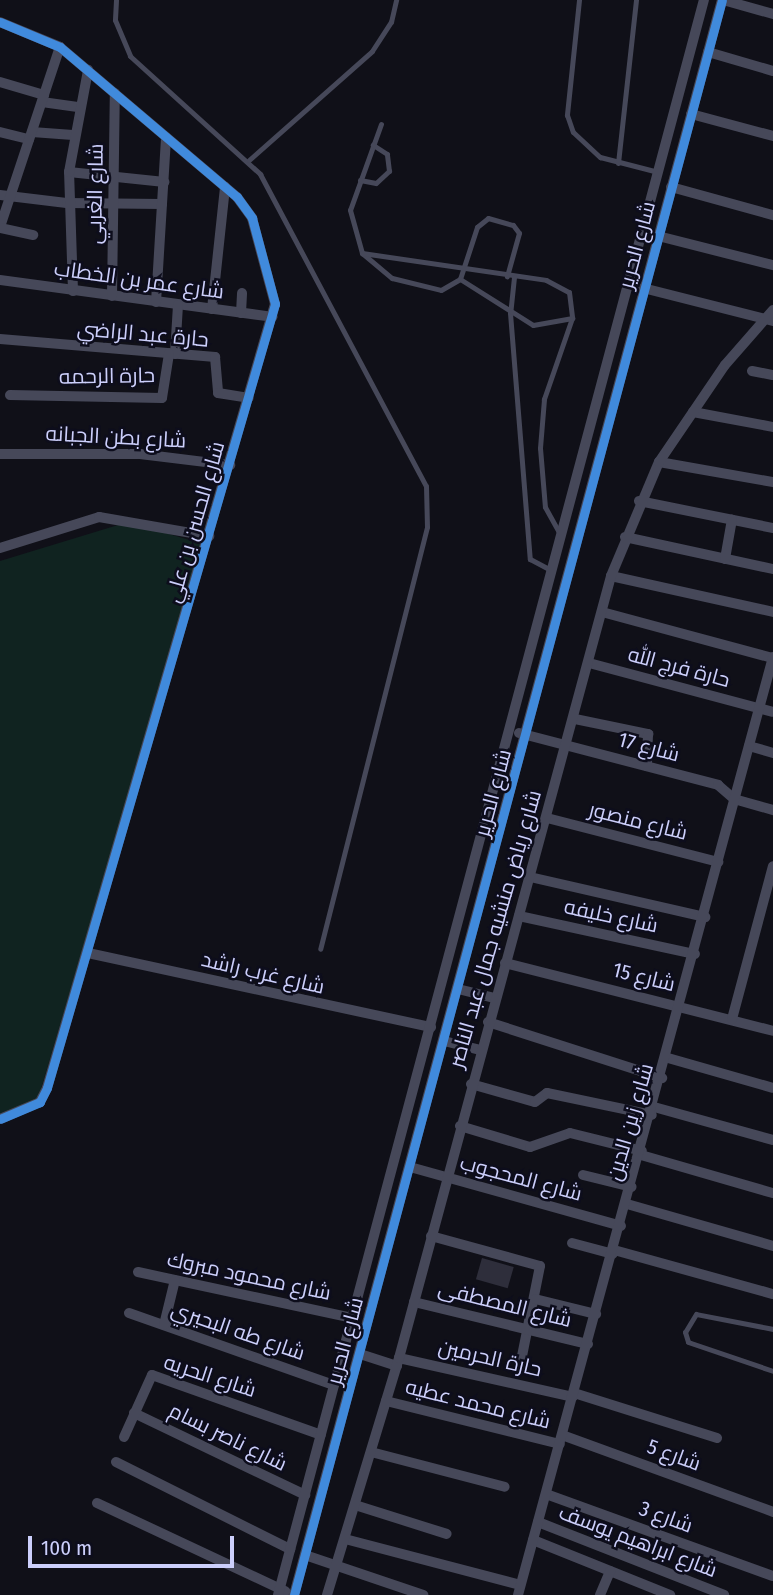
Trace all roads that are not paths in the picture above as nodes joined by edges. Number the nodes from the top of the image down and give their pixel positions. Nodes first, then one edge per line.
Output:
1 (117, 0) edge
2 (396, 0) edge
3 (579, 0) edge
4 (636, 0) edge
5 (704, 0) edge
6 (723, 0) edge
7 (773, 15) edge
8 (0, 22) edge
9 (60, 47) junction
10 (708, 52) junction
11 (88, 70) junction
12 (773, 71) edge
13 (0, 82) edge
14 (115, 93) junction
15 (43, 98) junction
16 (78, 107) junction
17 (691, 114) junction
18 (381, 124) dead end
19 (0, 132) edge
20 (31, 135) junction
21 (73, 135) junction
22 (773, 136) edge
23 (166, 137) junction
24 (373, 145) junction
25 (249, 160) junction
26 (618, 163) junction
27 (69, 172) junction
28 (657, 172) junction
29 (116, 177) junction
30 (360, 180) junction
31 (164, 182) junction
32 (225, 187) junction
33 (671, 187) junction
34 (652, 192) junction
35 (5, 196) edge
36 (67, 204) junction
37 (162, 204) junction
38 (115, 205) junction
39 (773, 215) edge
40 (0, 228) edge
41 (33, 235) dead end
42 (658, 236) junction
43 (362, 253) junction
44 (773, 265) edge
45 (462, 275) junction
46 (507, 276) junction
47 (514, 277) junction
48 (0, 280) edge
49 (643, 288) junction
50 (73, 291) junction
51 (242, 293) dead end
52 (112, 296) junction
53 (156, 302) junction
54 (178, 305) junction
55 (212, 309) junction
56 (773, 310) edge
57 (241, 313) junction
58 (510, 313) junction
59 (273, 317) junction
60 (572, 318) junction
61 (768, 320) edge
62 (0, 339) edge
63 (172, 354) junction
64 (752, 371) dead end
65 (773, 376) edge
66 (10, 395) dead end
67 (249, 398) junction
68 (693, 412) junction
69 (773, 427) edge
70 (0, 454) edge
71 (659, 462) junction
72 (230, 465) junction
73 (773, 482) edge
74 (639, 501) junction
75 (732, 520) junction
76 (773, 528) edge
77 (209, 536) junction
78 (561, 536) junction
79 (625, 537) junction
80 (0, 548) edge
81 (725, 559) junction
82 (773, 569) edge
83 (552, 570) junction
84 (568, 575) junction
85 (611, 576) junction
86 (601, 612) junction
87 (773, 612) edge
88 (773, 660) edge
89 (589, 663) junction
90 (759, 708) junction
91 (773, 712) edge
92 (575, 719) junction
93 (510, 731) junction
94 (527, 735) junction
95 (568, 746) junction
96 (749, 746) junction
97 (773, 753) edge
98 (647, 766) junction
99 (734, 799) junction
100 (773, 810) edge
101 (547, 818) junction
102 (719, 862) junction
103 (773, 866) edge
104 (530, 877) junction
105 (519, 916) junction
106 (705, 917) junction
107 (457, 929) junction
108 (473, 933) junction
109 (320, 949) dead end
110 (451, 952) junction
111 (88, 953) junction
112 (695, 954) junction
113 (467, 956) junction
114 (505, 963) junction
115 (458, 989) junction
116 (495, 998) junction
117 (682, 1006) junction
118 (732, 1019) junction
119 (488, 1022) junction
120 (430, 1027) junction
121 (773, 1031) edge
122 (444, 1041) junction
123 (480, 1050) junction
124 (668, 1058) junction
125 (662, 1078) junction
126 (471, 1084) junction
127 (773, 1088) edge
128 (653, 1111) junction
129 (0, 1119) edge
130 (460, 1126) junction
131 (773, 1140) edge
132 (641, 1153) junction
133 (410, 1167) junction
134 (583, 1175) dead end
135 (446, 1178) junction
136 (632, 1187) junction
137 (773, 1193) edge
138 (627, 1204) junction
139 (621, 1226) junction
140 (431, 1236) junction
141 (572, 1243) dead end
142 (773, 1247) edge
143 (614, 1252) junction
144 (138, 1272) dead end
145 (175, 1280) junction
146 (773, 1294) edge
147 (535, 1299) junction
148 (414, 1302) junction
149 (130, 1312) dead end
150 (596, 1314) junction
151 (352, 1318) junction
152 (164, 1325) junction
153 (773, 1329) edge
154 (528, 1330) junction
155 (588, 1344) junction
156 (360, 1354) junction
157 (522, 1356) dead end
158 (398, 1362) junction
159 (773, 1371) edge
160 (334, 1385) junction
161 (573, 1395) junction
162 (386, 1401) junction
163 (134, 1413) junction
164 (321, 1435) junction
165 (124, 1437) dead end
166 (717, 1438) dead end
167 (561, 1440) junction
168 (371, 1452) junction
169 (116, 1462) dead end
170 (505, 1487) dead end
171 (546, 1494) junction
172 (305, 1495) junction
173 (97, 1503) dead end
174 (355, 1505) junction
175 (773, 1512) edge
176 (538, 1522) junction
177 (447, 1534) dead end
178 (345, 1539) junction
179 (533, 1540) junction
180 (290, 1549) junction
181 (305, 1555) junction
182 (336, 1566) junction
183 (610, 1571) junction
184 (773, 1576) edge
185 (519, 1590) edge
186 (644, 1590) edge
187 (279, 1592) edge
188 (294, 1595) edge
189 (327, 1595) edge
190 (423, 1595) edge
191 (600, 1595) edge
192 (670, 1595) edge
193 (724, 1595) edge

1 - 25 lane
2 - 25 lane
3 - 26 lane
4 - 26 lane
5 - 28 street, شارع الحرير
6 - 7 street
6 - 10 street, شارع الحرير
8 - 9 street, شارع الحسن بن علي
9 - 11 street, شارع الحسن بن علي
9 - 15 street
10 - 12 street
10 - 17 street, شارع الحرير
11 - 14 street, شارع الحسن بن علي
11 - 16 street
13 - 15 street
14 - 23 street, شارع الحسن بن علي
14 - 29 street, شارع الغربي
15 - 16 street
15 - 20 street
16 - 21 street
17 - 22 street
17 - 33 street, شارع الحرير
18 - 24 lane
19 - 20 street
20 - 21 street
20 - 35 street
21 - 27 street
23 - 31 street
23 - 32 street, شارع الحسن بن علي
24 - 30 lane
24 - 30 lane
25 - 109 lane
26 - 28 lane
27 - 29 street
27 - 36 street
28 - 33 street
28 - 34 street, شارع الحرير
29 - 31 street
29 - 38 street, شارع الغربي
30 - 43 lane
31 - 37 street
32 - 55 street
32 - 59 street, شارع الحسن بن علي
33 - 34 street
33 - 39 street
33 - 42 street, شارع الحرير
34 - 78 street, شارع الحرير
35 - 36 street
35 - 40 street
36 - 38 street
36 - 50 street
37 - 38 street
37 - 53 street
38 - 52 street, شارع الغربي
40 - 41 street
42 - 44 street
42 - 49 street, شارع الحرير
43 - 45 lane
43 - 45 lane
45 - 46 lane
45 - 46 lane
45 - 58 lane
46 - 47 lane
47 - 58 lane
47 - 60 lane
48 - 50 street, شارع عمر بن الخطاب
49 - 61 street
49 - 84 street, شارع الحرير
50 - 52 street, شارع عمر بن الخطاب
51 - 57 street
52 - 53 street, شارع عمر بن الخطاب
53 - 54 street, شارع عمر بن الخطاب
54 - 55 street, شارع عمر بن الخطاب
54 - 63 street
55 - 57 street, شارع عمر بن الخطاب
56 - 61 street, شارع رياض منشيه جمال عبد الناصر
57 - 59 street, شارع عمر بن الخطاب
58 - 60 lane
58 - 83 lane
59 - 67 street, شارع الحسن بن علي
60 - 78 lane
61 - 68 street, شارع رياض منشيه جمال عبد الناصر
62 - 63 street, حارة عبد الراضي
63 - 66 street, حارة الرحمه
63 - 67 street, حارة عبد الراضي
64 - 65 street
67 - 72 street, شارع الحسن بن علي
68 - 69 street
68 - 71 street, شارع رياض منشيه جمال عبد الناصر
70 - 72 street, شارع بطن الجبانه
71 - 73 street
71 - 74 street, شارع رياض منشيه جمال عبد الناصر
72 - 77 street, شارع الحسن بن علي
74 - 75 street
74 - 79 street, شارع رياض منشيه جمال عبد الناصر
75 - 76 street
75 - 81 street
77 - 80 street
77 - 111 street, شارع الحسن بن علي
78 - 83 street, شارع الحرير
79 - 81 street
79 - 85 street, شارع رياض منشيه جمال عبد الناصر
81 - 82 street
83 - 84 street
83 - 93 street, شارع الحرير
84 - 94 street, شارع الحرير
85 - 86 street, شارع رياض منشيه جمال عبد الناصر
85 - 87 street
86 - 88 street
86 - 89 street, شارع رياض منشيه جمال عبد الناصر
88 - 90 street, شارع زين الدين
89 - 90 street, حارة فرج الله
89 - 92 street, شارع رياض منشيه جمال عبد الناصر
90 - 91 street, حارة فرج الله
90 - 96 street, شارع زين الدين
92 - 95 street, شارع رياض منشيه جمال عبد الناصر
92 - 98 street
93 - 94 street, شارع 17
93 - 107 street, شارع الحرير
94 - 95 street, شارع 17
94 - 108 street, شارع الحرير
95 - 98 street, شارع 17
95 - 101 street, شارع رياض منشيه جمال عبد الناصر
96 - 97 street
96 - 99 street, شارع زين الدين
98 - 99 street, شارع 17
99 - 100 street, شارع 17
99 - 102 street, شارع زين الدين
101 - 102 street, شارع منصور
101 - 104 street, شارع رياض منشيه جمال عبد الناصر
102 - 106 street, شارع زين الدين
103 - 118 street
104 - 105 street, شارع رياض منشيه جمال عبد الناصر
104 - 106 street
105 - 112 street, شارع خليفه
105 - 114 street, شارع رياض منشيه جمال عبد الناصر
106 - 112 street, شارع زين الدين
107 - 108 street
107 - 110 street, شارع الحرير
108 - 113 street, شارع الحرير
110 - 113 street
110 - 120 street, شارع الحرير
111 - 120 street, شارع غرب راشد
111 - 129 street, شارع الحسن بن علي
112 - 117 street, شارع زين الدين
113 - 115 street, شارع الحرير
114 - 116 street, شارع رياض منشيه جمال عبد الناصر
114 - 117 street, شارع 15
115 - 116 street
115 - 122 street, شارع الحرير
116 - 119 street, شارع رياض منشيه جمال عبد الناصر
117 - 118 street, شارع 15
117 - 124 street, شارع زين الدين
118 - 121 street, شارع 15
119 - 123 street, شارع رياض منشيه جمال عبد الناصر
119 - 125 street
120 - 151 street, شارع الحرير
122 - 123 street
122 - 133 street, شارع الحرير
123 - 126 street, شارع رياض منشيه جمال عبد الناصر
124 - 125 street, شارع زين الدين
124 - 127 street
125 - 128 street, شارع زين الدين
126 - 128 street
126 - 130 street, شارع رياض منشيه جمال عبد الناصر
128 - 131 street
128 - 132 street, شارع زين الدين
130 - 132 street
130 - 135 street, شارع رياض منشيه جمال عبد الناصر
132 - 136 street, شارع زين الدين
132 - 137 street
133 - 135 street, شارع المحجوب
133 - 156 street, شارع الحرير
134 - 136 street
135 - 139 street, شارع المحجوب
135 - 140 street, شارع رياض منشيه جمال عبد الناصر
136 - 138 street, شارع زين الدين
138 - 139 street, شارع زين الدين
138 - 142 street
139 - 143 street, شارع زين الدين
140 - 147 street
140 - 148 street, شارع رياض منشيه جمال عبد الناصر
141 - 143 street
143 - 146 street
143 - 150 street, شارع زين الدين
144 - 145 street, شارع محمود مبروك
145 - 151 street, شارع محمود مبروك
145 - 152 street
147 - 150 street
147 - 154 street
148 - 154 street, شارع المصطفى
148 - 158 street, شارع رياض منشيه جمال عبد الناصر
149 - 152 street, شارع طه البحيري
150 - 155 street, شارع زين الدين
151 - 160 street, شارع الحرير
152 - 160 street, شارع طه البحيري
153 - 159 lane
154 - 155 street, شارع المصطفى
154 - 157 street
155 - 161 street, شارع زين الدين
156 - 158 street, حارة الحرمين
156 - 181 street, شارع الحرير
158 - 161 street, حارة الحرمين
158 - 162 street, شارع رياض منشيه جمال عبد الناصر
160 - 164 street, شارع الحرير
161 - 166 street, حارة الحرمين
161 - 167 street, شارع زين الدين
162 - 167 street, شارع محمد عطيه
162 - 168 street, شارع رياض منشيه جمال عبد الناصر
163 - 164 street, شارع الحريه
163 - 165 street, شارع الحريه
163 - 172 street, شارع ناصر بسام
164 - 172 street, شارع الحرير
167 - 171 street, شارع زين الدين
167 - 175 street, شارع 5
168 - 170 street
168 - 174 street, شارع رياض منشيه جمال عبد الناصر
169 - 180 street
171 - 176 street, شارع زين الدين
171 - 184 street, شارع 3
172 - 180 street, شارع الحرير
173 - 187 street
174 - 177 street
174 - 178 street, شارع رياض منشيه جمال عبد الناصر
176 - 179 street, شارع زين الدين
176 - 193 street, شارع ابراهيم يوسف
178 - 182 street, شارع رياض منشيه جمال عبد الناصر
178 - 185 street
179 - 183 street
179 - 185 street, شارع زين الدين
180 - 187 street, شارع الحرير
181 - 182 street
181 - 188 street, شارع الحرير
182 - 189 street, شارع رياض منشيه جمال عبد الناصر
182 - 190 street
183 - 186 street
183 - 191 street
186 - 192 street
187 - 188 street

